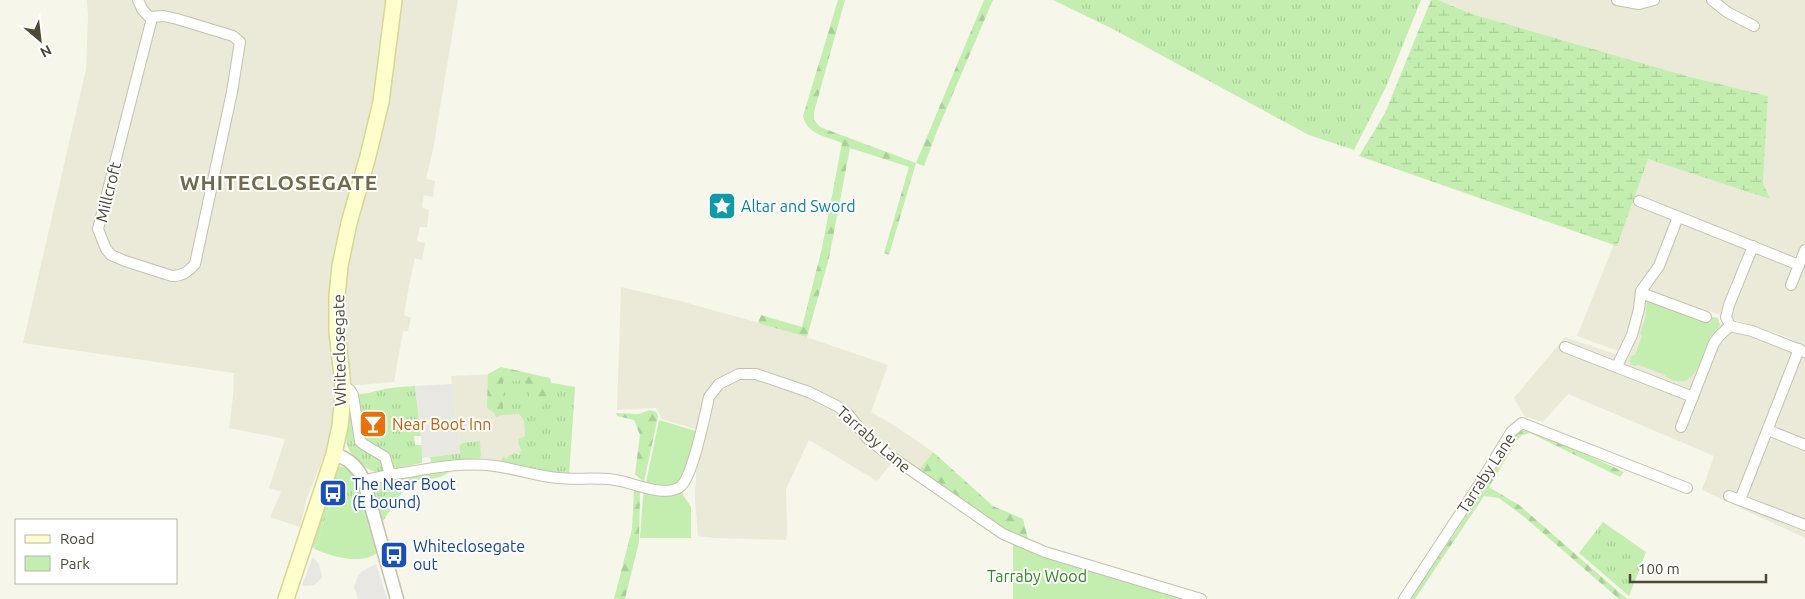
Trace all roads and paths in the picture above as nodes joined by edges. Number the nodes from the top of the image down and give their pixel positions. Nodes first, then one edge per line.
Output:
1 (138, 0) edge
2 (394, 0) edge
3 (1617, 0) edge
4 (1654, 0) edge
5 (1712, 0) edge
6 (152, 18) junction
7 (1754, 26) dead end
8 (1639, 201) dead end
9 (1678, 217) junction
10 (1753, 246) junction
11 (1805, 250) edge
12 (1799, 265) junction
13 (1791, 285) dead end
14 (1641, 293) junction
15 (1706, 317) dead end
16 (1730, 326) junction
17 (1565, 347) dead end
18 (1802, 351) edge
19 (1618, 366) junction
20 (342, 385) junction
21 (1693, 397) junction
22 (1681, 428) dead end
23 (1768, 430) junction
24 (1805, 445) edge
25 (334, 454) junction
26 (390, 475) junction
27 (364, 481) junction
28 (1688, 488) dead end
29 (1729, 496) dead end
30 (1740, 500) junction
31 (1805, 525) edge
32 (286, 599) edge
33 (398, 599) edge
34 (1201, 599) edge
35 (1404, 599) edge

1 - 6 street
2 - 20 main road, Whiteclosegate
3 - 4 street
5 - 7 street
6 - 6 street, Millcroft
8 - 9 street
9 - 10 street
9 - 14 street
10 - 12 street
10 - 16 street
11 - 12 street
12 - 13 street
14 - 15 street
14 - 19 street
16 - 18 street
16 - 21 street
17 - 19 street
18 - 23 street
19 - 21 street
20 - 25 main road, Whiteclosegate
20 - 26 street
21 - 22 street
23 - 24 street
23 - 30 street
25 - 27 street
25 - 32 main road, Whiteclosegate
26 - 27 street, Tarraby Lane
26 - 34 street, Tarraby Lane
27 - 33 street
28 - 35 street, Tarraby Lane
29 - 30 street
30 - 31 street

